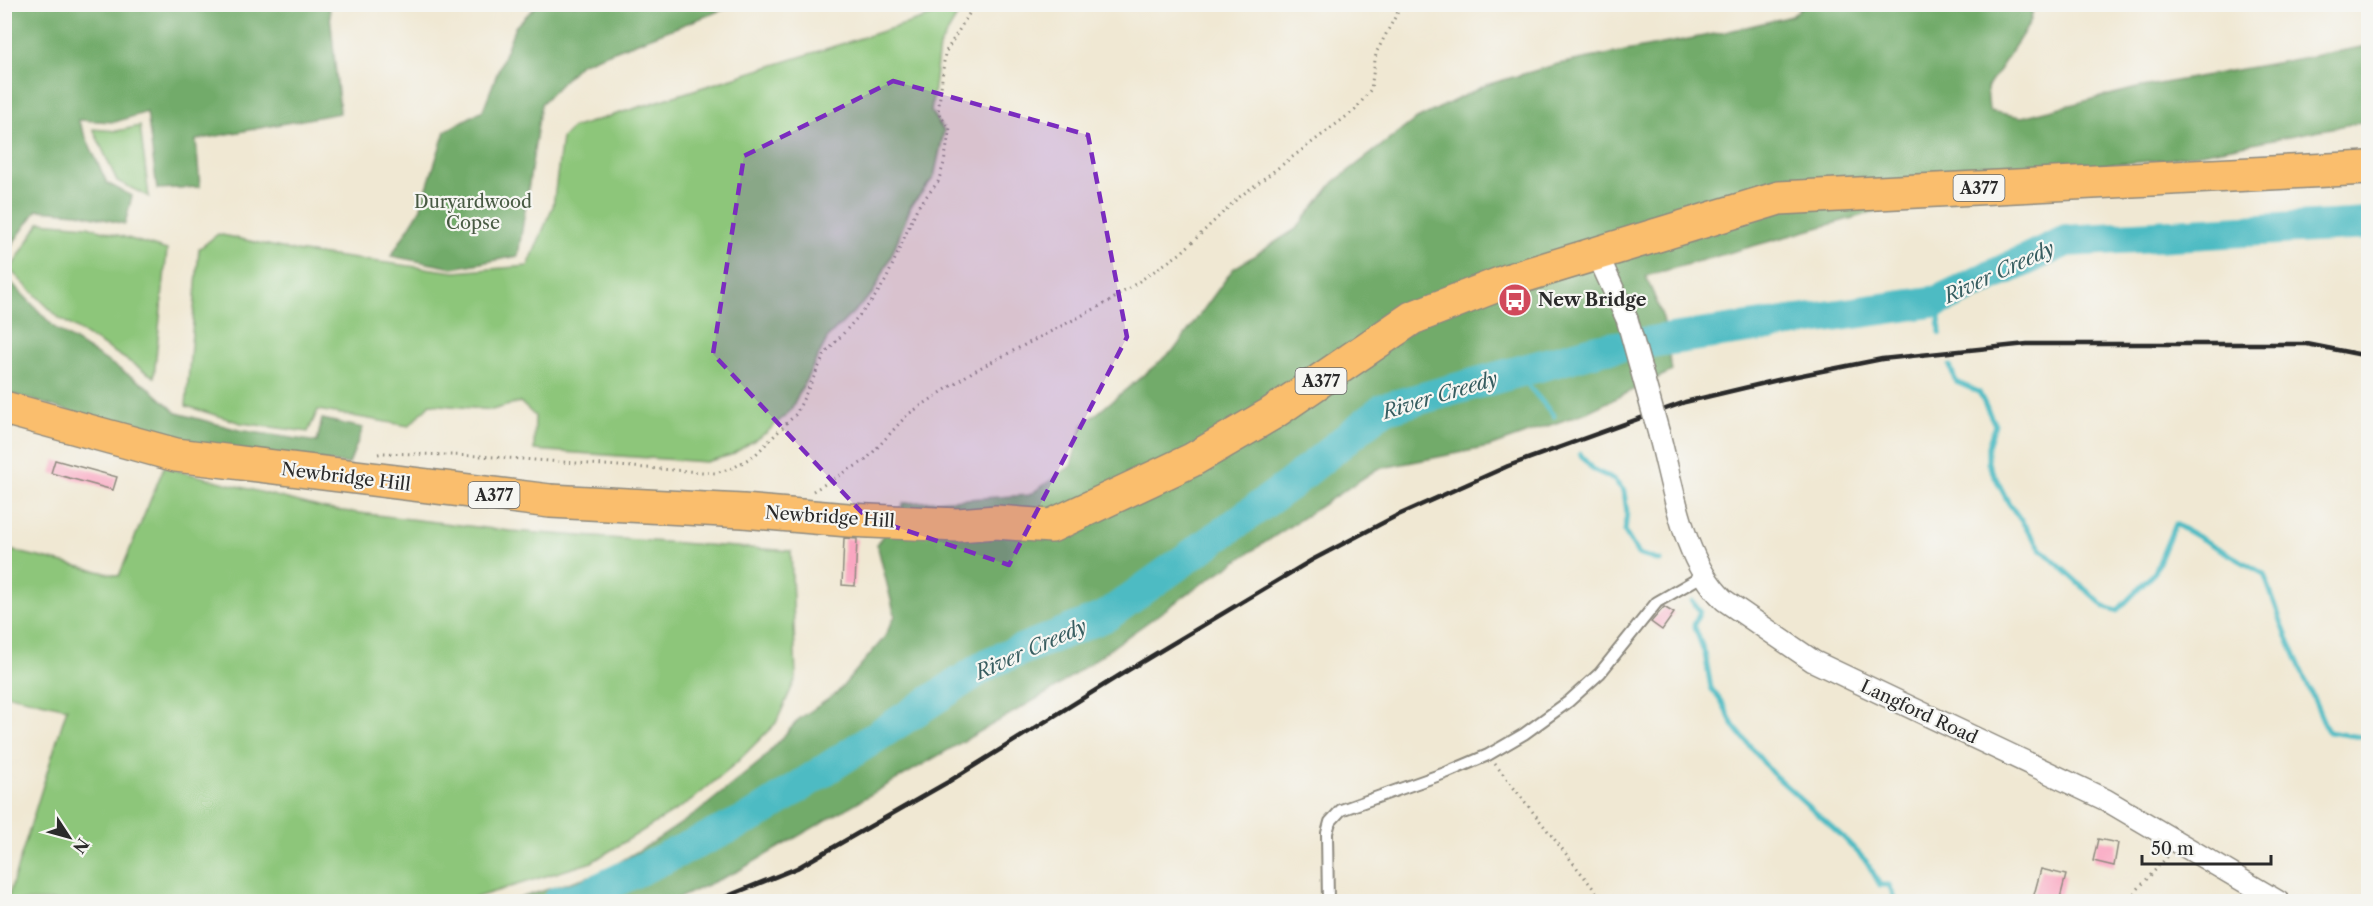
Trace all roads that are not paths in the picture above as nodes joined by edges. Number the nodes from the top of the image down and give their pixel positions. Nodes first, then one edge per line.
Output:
1 (2368, 168) edge
2 (1597, 254) junction
3 (4, 408) edge
4 (1704, 575) junction
5 (1328, 902) edge
6 (2279, 902) edge

1 - 2 highway, A377
2 - 3 highway, Newbridge Hill / A377
2 - 4 street, Langford Road, bridge
4 - 5 lane
4 - 6 street, Langford Road

